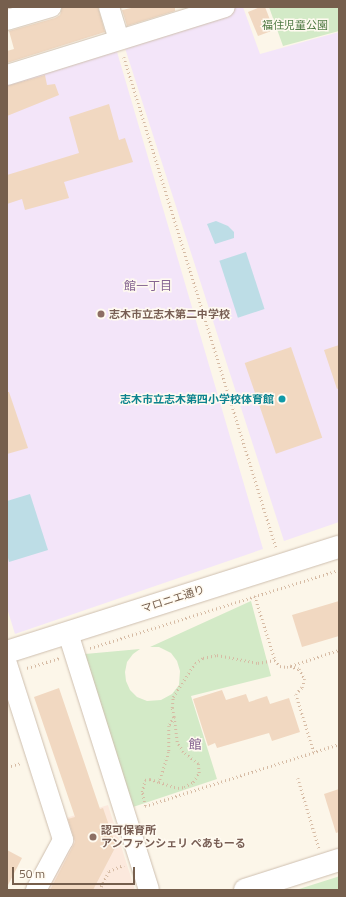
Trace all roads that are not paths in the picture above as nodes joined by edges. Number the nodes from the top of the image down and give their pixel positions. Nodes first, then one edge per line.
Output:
1 (51, 7) edge
2 (109, 7) edge
3 (225, 7) edge
4 (7, 20) edge
5 (119, 39) junction
6 (7, 75) edge
7 (339, 547) edge
8 (68, 633) junction
9 (7, 652) edge
10 (14, 667) edge
11 (330, 856) edge
12 (36, 890) edge
13 (149, 890) edge
14 (245, 890) edge

1 - 4 street
2 - 5 street
3 - 5 street
5 - 6 street
7 - 8 street, マロニエ通り
8 - 9 street, マロニエ通り
8 - 13 street
10 - 12 street
11 - 14 street

